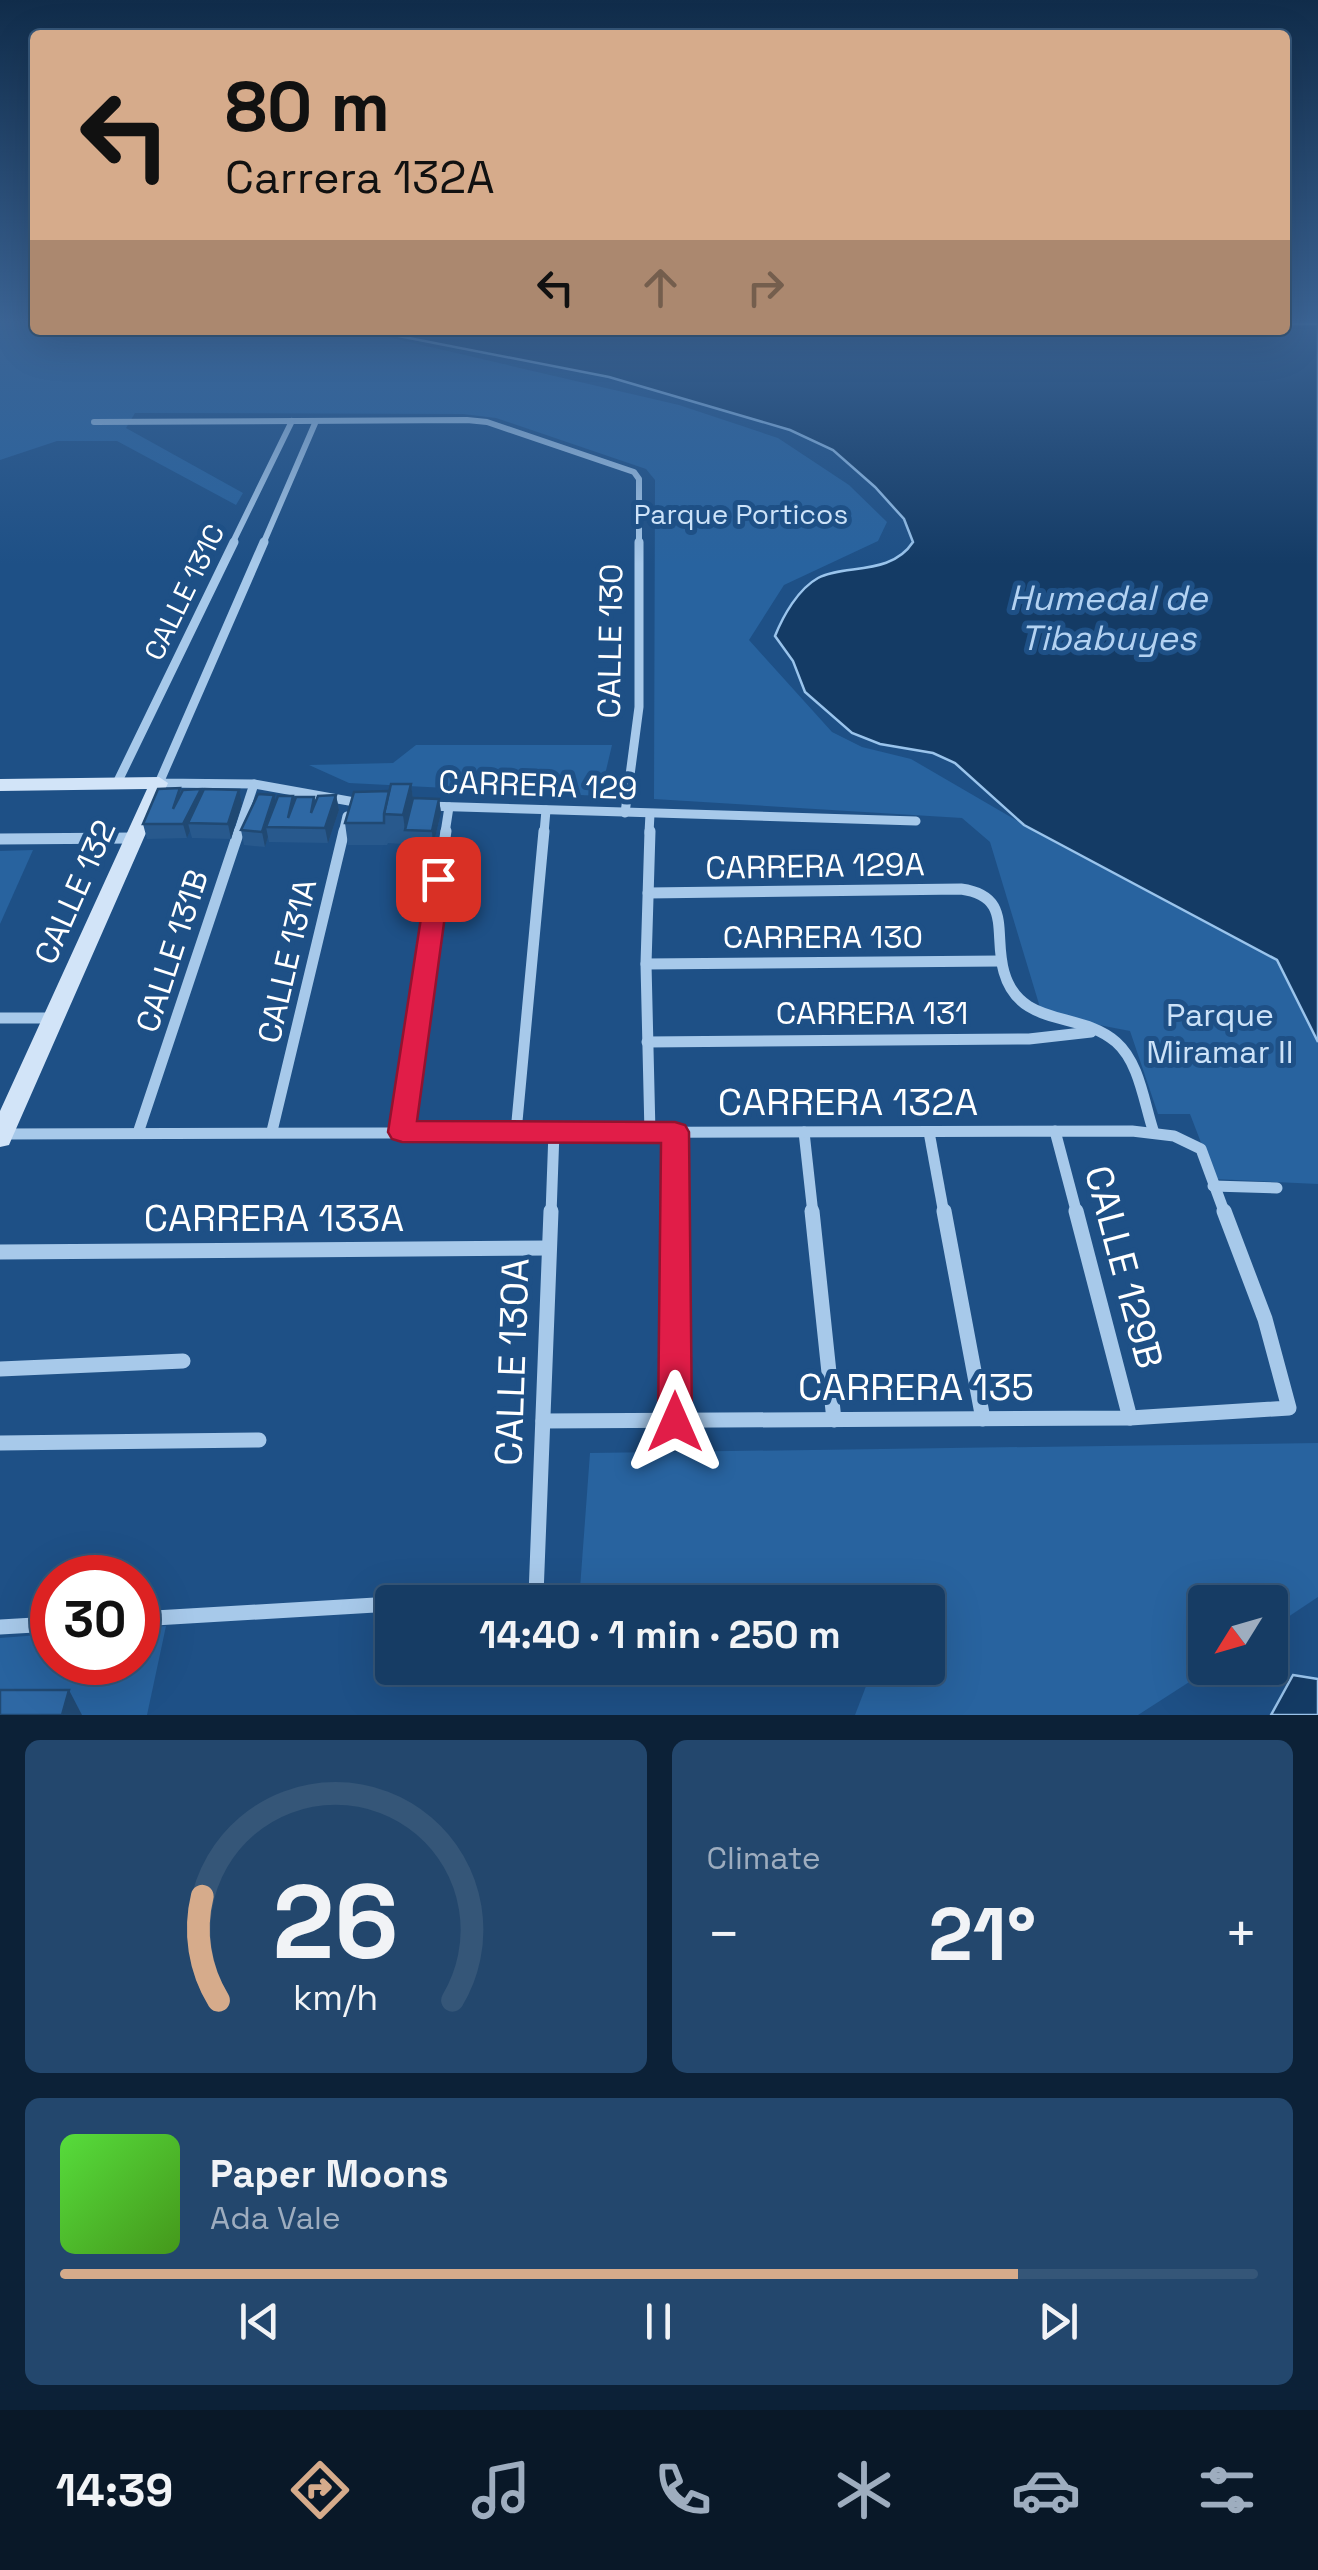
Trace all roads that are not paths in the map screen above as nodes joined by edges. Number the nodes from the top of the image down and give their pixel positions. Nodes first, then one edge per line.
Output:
1 (292, 421) junction
2 (316, 421) junction
3 (94, 422) dead end
4 (117, 783) junction
5 (160, 783) junction
6 (254, 784) junction
7 (0, 785) edge
8 (350, 803) junction
9 (370, 804) edge
10 (410, 805) edge
11 (449, 806) junction
12 (546, 810) junction
13 (625, 813) junction
14 (650, 814) junction
15 (916, 822) dead end
16 (135, 838) junction
17 (0, 839) edge
18 (648, 893) junction
19 (1000, 961) junction
20 (646, 964) junction
21 (0, 1018) edge
22 (54, 1018) junction
23 (1096, 1031) junction
24 (647, 1042) junction
25 (8, 1104) edge
26 (272, 1131) junction
27 (402, 1132) junction
28 (516, 1132) junction
29 (554, 1132) junction
30 (675, 1132) junction
31 (804, 1132) junction
32 (929, 1132) junction
33 (1055, 1132) junction
34 (138, 1133) junction
35 (650, 1133) junction
36 (1154, 1134) junction
37 (1, 1136) edge
38 (1212, 1186) junction
39 (1276, 1188) dead end
40 (549, 1248) junction
41 (0, 1252) edge
42 (184, 1361) dead end
43 (0, 1369) edge
44 (1130, 1418) junction
45 (834, 1420) junction
46 (983, 1420) junction
47 (543, 1421) junction
48 (675, 1422) junction
49 (260, 1440) dead end
50 (0, 1442) edge
51 (536, 1585) edge
52 (375, 1605) edge
53 (160, 1618) edge
54 (30, 1625) edge
55 (0, 1627) edge

1 - 2 street
1 - 3 street
1 - 4 street, CALLE 131C
2 - 5 street, CALLE 131C
2 - 13 street, CALLE 130
4 - 5 street
4 - 7 street
5 - 6 street
5 - 16 street, CALLE 132
6 - 8 street
6 - 34 street, CALLE 131B
8 - 9 street
8 - 26 street, CALLE 131A
10 - 11 street, CARRERA 129
11 - 12 street, CARRERA 129
11 - 27 street
12 - 13 street, CARRERA 129
12 - 28 street
13 - 14 street, CARRERA 129
14 - 15 street, CARRERA 129
14 - 18 street
16 - 17 street
16 - 22 street, CALLE 132
18 - 19 street, CARRERA 129A
18 - 20 street
19 - 20 street, CARRERA 130
19 - 23 street
20 - 24 street
21 - 22 street
22 - 25 street, CALLE 132
23 - 24 street, CARRERA 131
23 - 36 street
24 - 35 street
25 - 37 street, CALLE 132
26 - 27 street, CARRERA 132A
26 - 34 street, CARRERA 132A
27 - 28 street, CARRERA 132A
28 - 29 street, CARRERA 132A
29 - 35 street, CARRERA 132A
29 - 40 street, CALLE 130A
30 - 31 street, CARRERA 132A
30 - 35 street, CARRERA 132A
30 - 48 street
31 - 32 street, CARRERA 132A
31 - 45 street
32 - 33 street, CARRERA 132A
32 - 46 street
33 - 36 street, CARRERA 132A
33 - 44 street, CALLE 129B
34 - 37 street, CARRERA 132A
36 - 38 street, CARRERA 132A
38 - 39 street
38 - 44 street, CARRERA 135
40 - 41 street, CARRERA 133A
40 - 47 street, CALLE 130A
42 - 43 street
44 - 46 street, CARRERA 135
45 - 46 street, CARRERA 135
45 - 48 street, CARRERA 135
47 - 48 street, CARRERA 135
47 - 51 street, CALLE 130A
49 - 50 street
52 - 53 street
54 - 55 street

